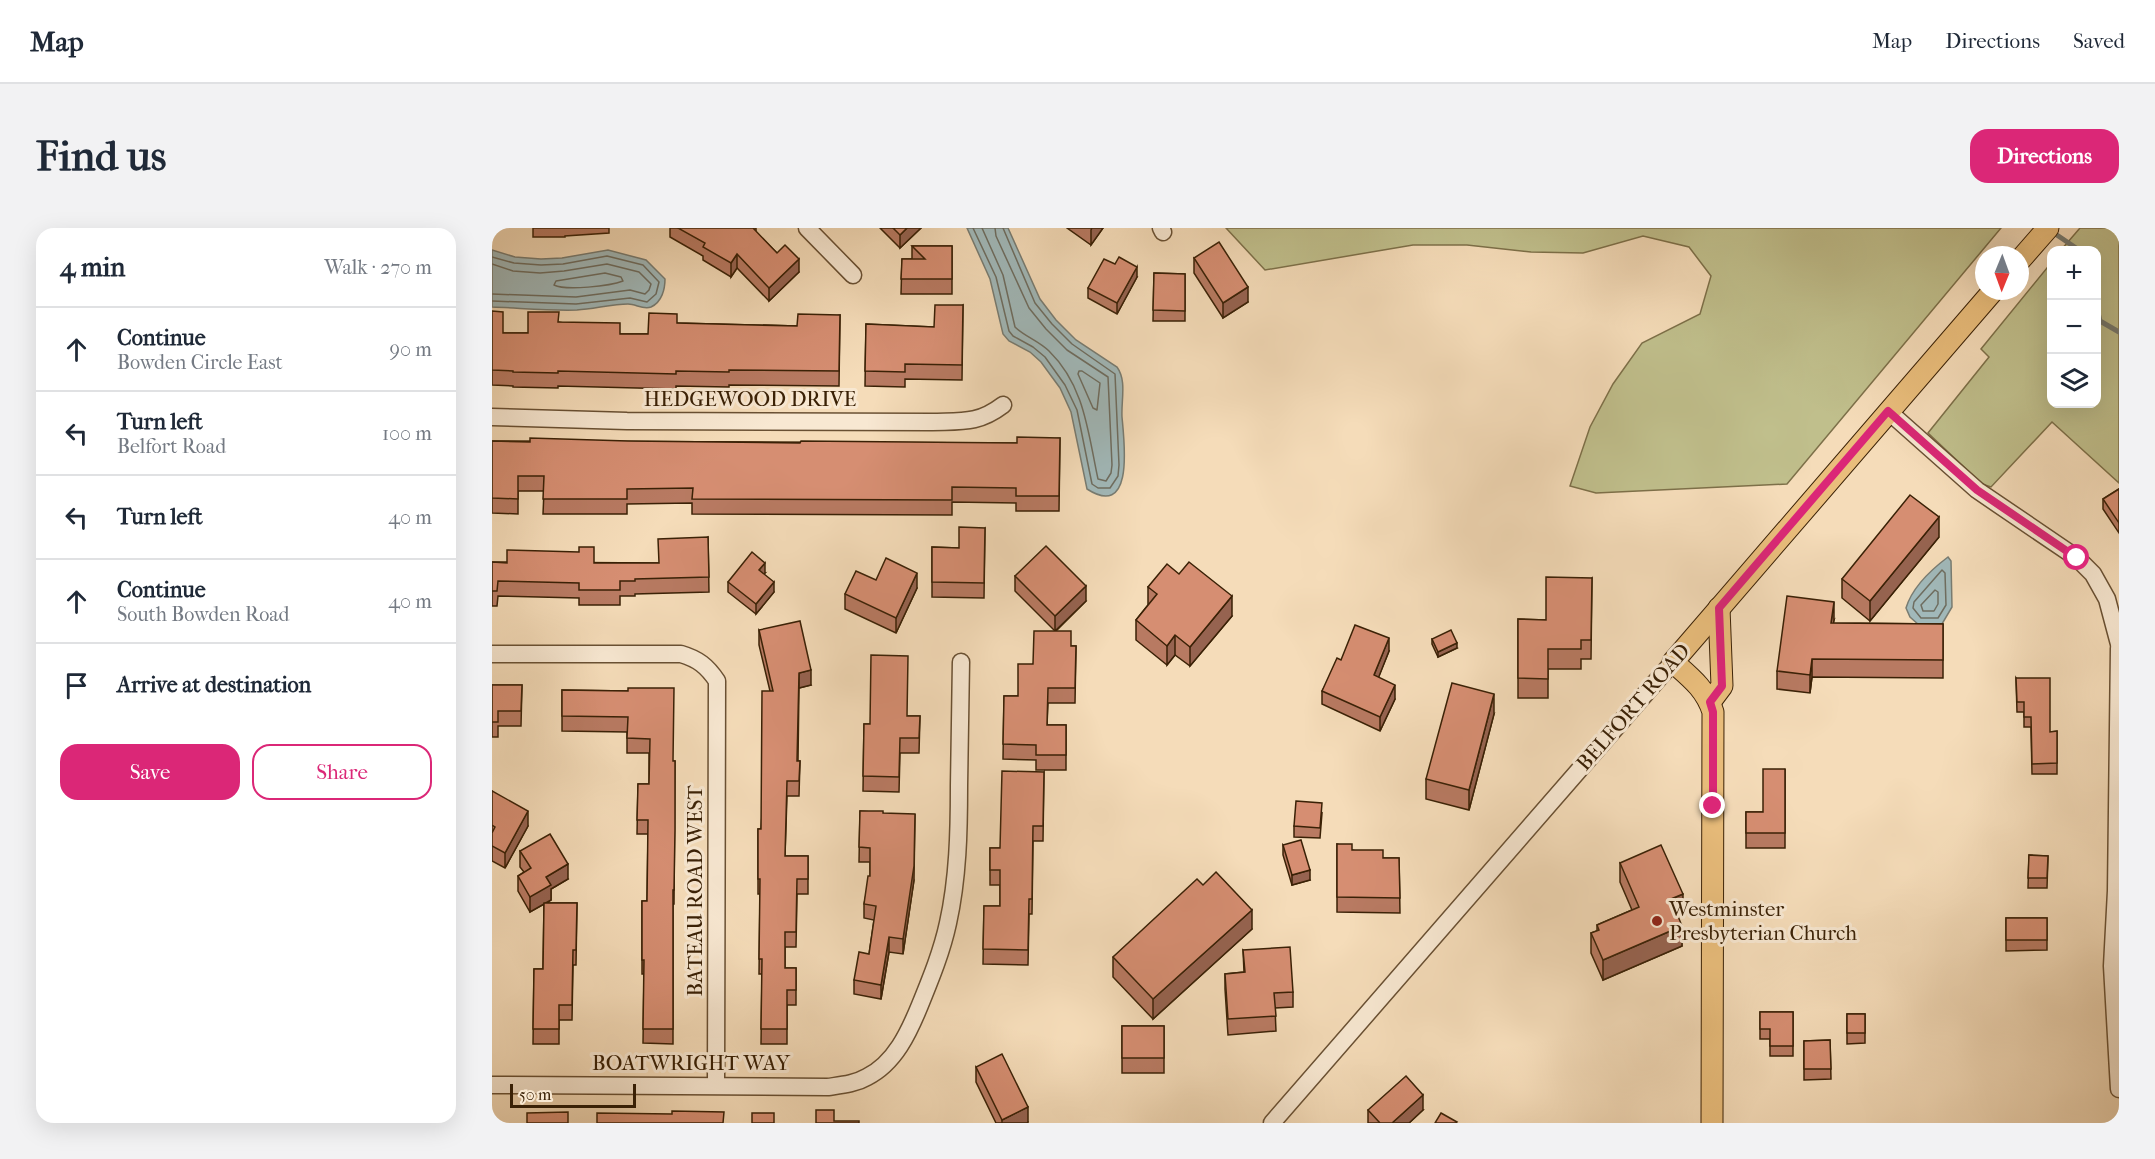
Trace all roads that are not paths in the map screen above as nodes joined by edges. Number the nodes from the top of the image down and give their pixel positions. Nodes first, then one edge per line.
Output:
1 (807, 228) edge
2 (2048, 228) edge
3 (2029, 250) edge
4 (853, 275) dead end
5 (1985, 300) edge
6 (1004, 405) dead end
7 (1888, 411) junction
8 (492, 417) edge
9 (1719, 608) junction
10 (2119, 646) edge
11 (492, 654) edge
12 (961, 662) dead end
13 (1672, 662) junction
14 (1710, 702) junction
15 (2118, 843) edge
16 (492, 1085) edge
17 (716, 1085) junction
18 (2119, 1089) edge
19 (1272, 1123) edge
20 (1712, 1123) edge

1 - 4 street
2 - 3 main road
5 - 7 main road, BELFORT ROAD
6 - 8 street, HEDGEWOOD DRIVE
7 - 9 main road, BELFORT ROAD
7 - 10 street
9 - 13 main road, BELFORT ROAD
9 - 14 main road
10 - 15 street
11 - 17 street, BATEAU ROAD WEST
12 - 17 street, BOATWRIGHT WAY
13 - 14 main road
13 - 19 street, BELFORT ROAD
14 - 20 main road
15 - 18 street
16 - 17 street, BOATWRIGHT WAY

